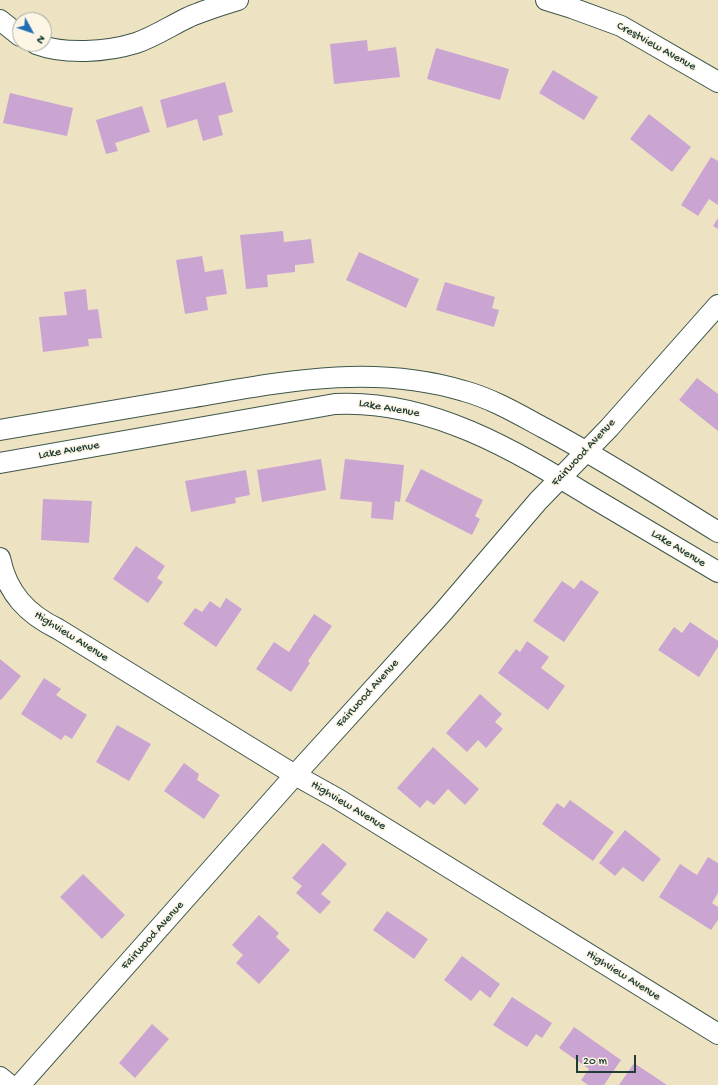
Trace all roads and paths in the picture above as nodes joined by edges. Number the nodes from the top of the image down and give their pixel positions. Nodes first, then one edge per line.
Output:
1 (546, 0) edge
2 (230, 1) edge
3 (570, 4) edge
4 (0, 20) edge
5 (12, 30) edge
6 (52, 48) edge
7 (718, 82) edge
8 (718, 305) edge
9 (0, 430) edge
10 (587, 451) junction
11 (0, 463) edge
12 (560, 478) junction
13 (718, 532) edge
14 (0, 558) edge
15 (718, 572) edge
16 (295, 775) junction
17 (718, 1034) edge
18 (0, 1077) edge
19 (10, 1085) edge
20 (20, 1085) edge

1 - 3 street, Crestview Avenue
2 - 6 street
3 - 7 street, Crestview Avenue
4 - 5 street
8 - 10 street, Fairwood Avenue
9 - 10 street
10 - 12 street, Fairwood Avenue
10 - 13 street
11 - 12 street, Lake Avenue
12 - 15 street, Lake Avenue
12 - 16 street, Fairwood Avenue
14 - 16 street, Highview Avenue
16 - 17 street, Highview Avenue
16 - 20 street, Fairwood Avenue
18 - 19 street

